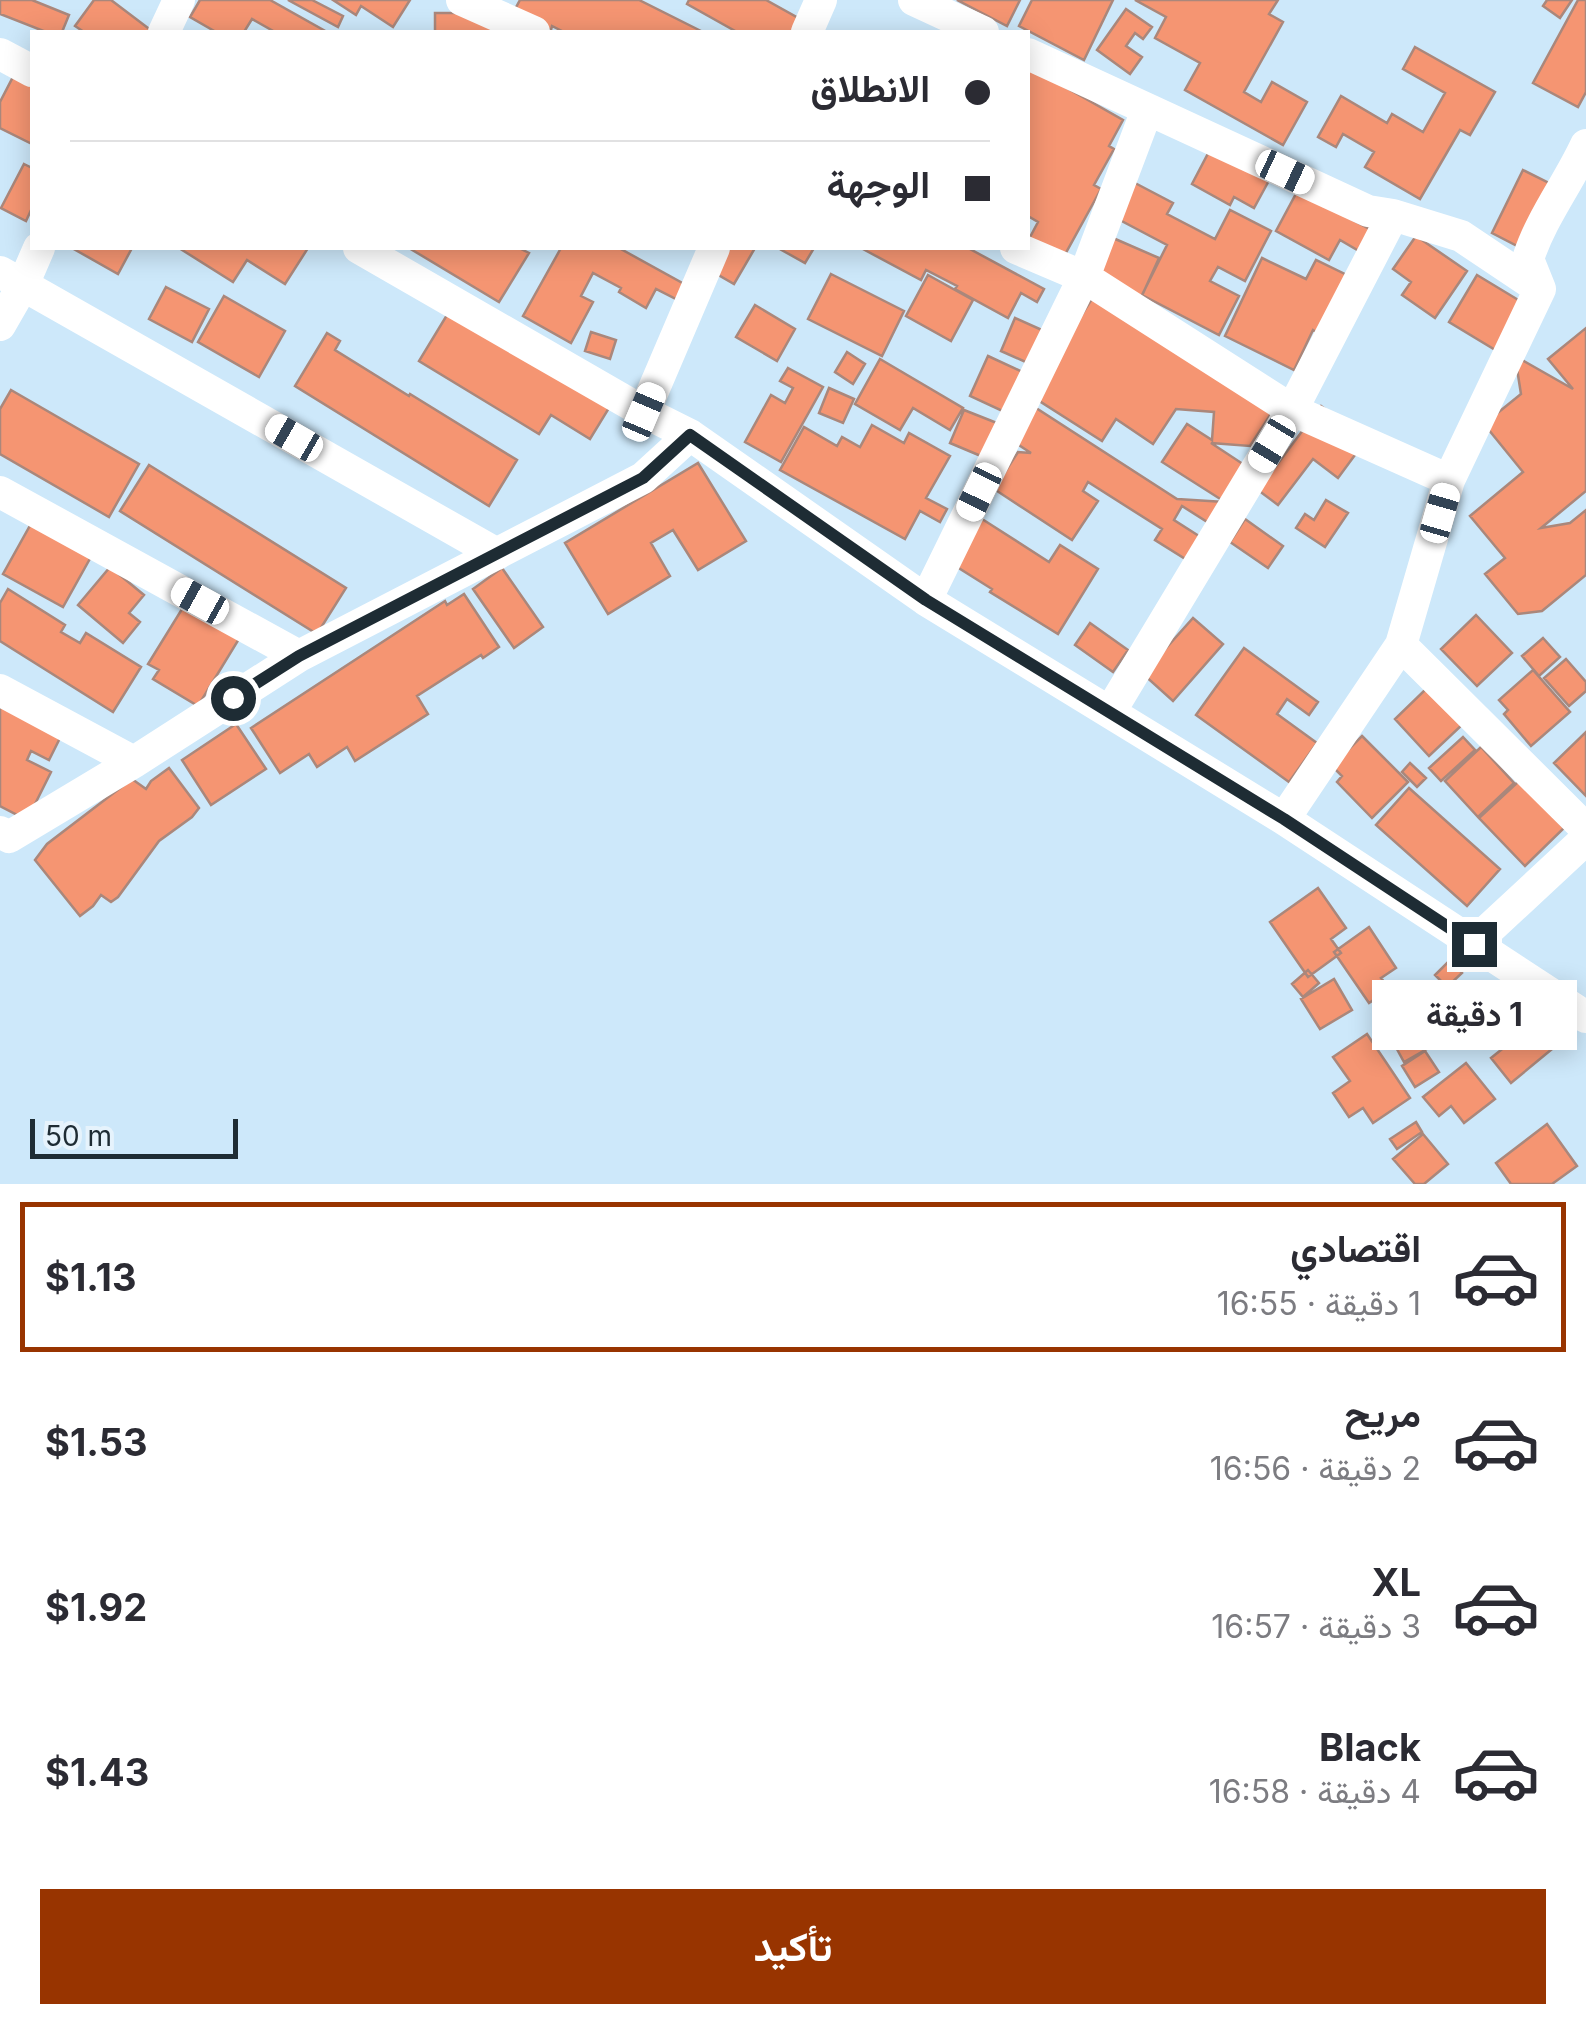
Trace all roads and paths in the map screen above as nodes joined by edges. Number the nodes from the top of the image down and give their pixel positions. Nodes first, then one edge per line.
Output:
1 (179, 0) edge
2 (462, 0) edge
3 (822, 0) edge
4 (914, 0) edge
5 (165, 30) edge
6 (530, 30) edge
7 (808, 30) edge
8 (978, 30) edge
9 (0, 54) edge
10 (1030, 55) edge
11 (30, 70) edge
12 (1148, 110) junction
13 (1586, 145) edge
14 (1579, 181) edge
15 (1393, 215) junction
16 (37, 250) edge
17 (362, 250) edge
18 (713, 250) edge
19 (1021, 250) edge
20 (11, 278) edge
21 (1084, 278) junction
22 (1540, 289) junction
23 (0, 325) edge
24 (1292, 410) junction
25 (644, 412) junction
26 (690, 435) junction
27 (1449, 480) junction
28 (0, 492) edge
29 (497, 554) junction
30 (926, 600) junction
31 (1401, 645) junction
32 (299, 656) junction
33 (0, 690) edge
34 (1110, 712) junction
35 (134, 762) junction
36 (1284, 819) junction
37 (1586, 828) edge
38 (0, 832) edge
39 (1586, 840) edge
40 (1474, 944) junction
41 (1586, 1017) edge

1 - 5 street
2 - 6 street
3 - 7 street
4 - 8 street
9 - 11 street
10 - 12 street
12 - 15 street
12 - 21 street
13 - 14 street
14 - 22 street
15 - 22 street
15 - 24 street
16 - 20 street
17 - 25 street
18 - 25 street
19 - 21 street
20 - 23 street
20 - 29 street
21 - 24 street
21 - 30 street
22 - 27 street
24 - 27 street
24 - 34 street
25 - 26 street
26 - 29 street
26 - 30 street
27 - 31 street
28 - 32 street
29 - 32 street
30 - 34 street
31 - 36 street
31 - 37 street
32 - 35 street
33 - 35 street
34 - 36 street
35 - 38 street
36 - 40 street
39 - 40 street
40 - 41 street

